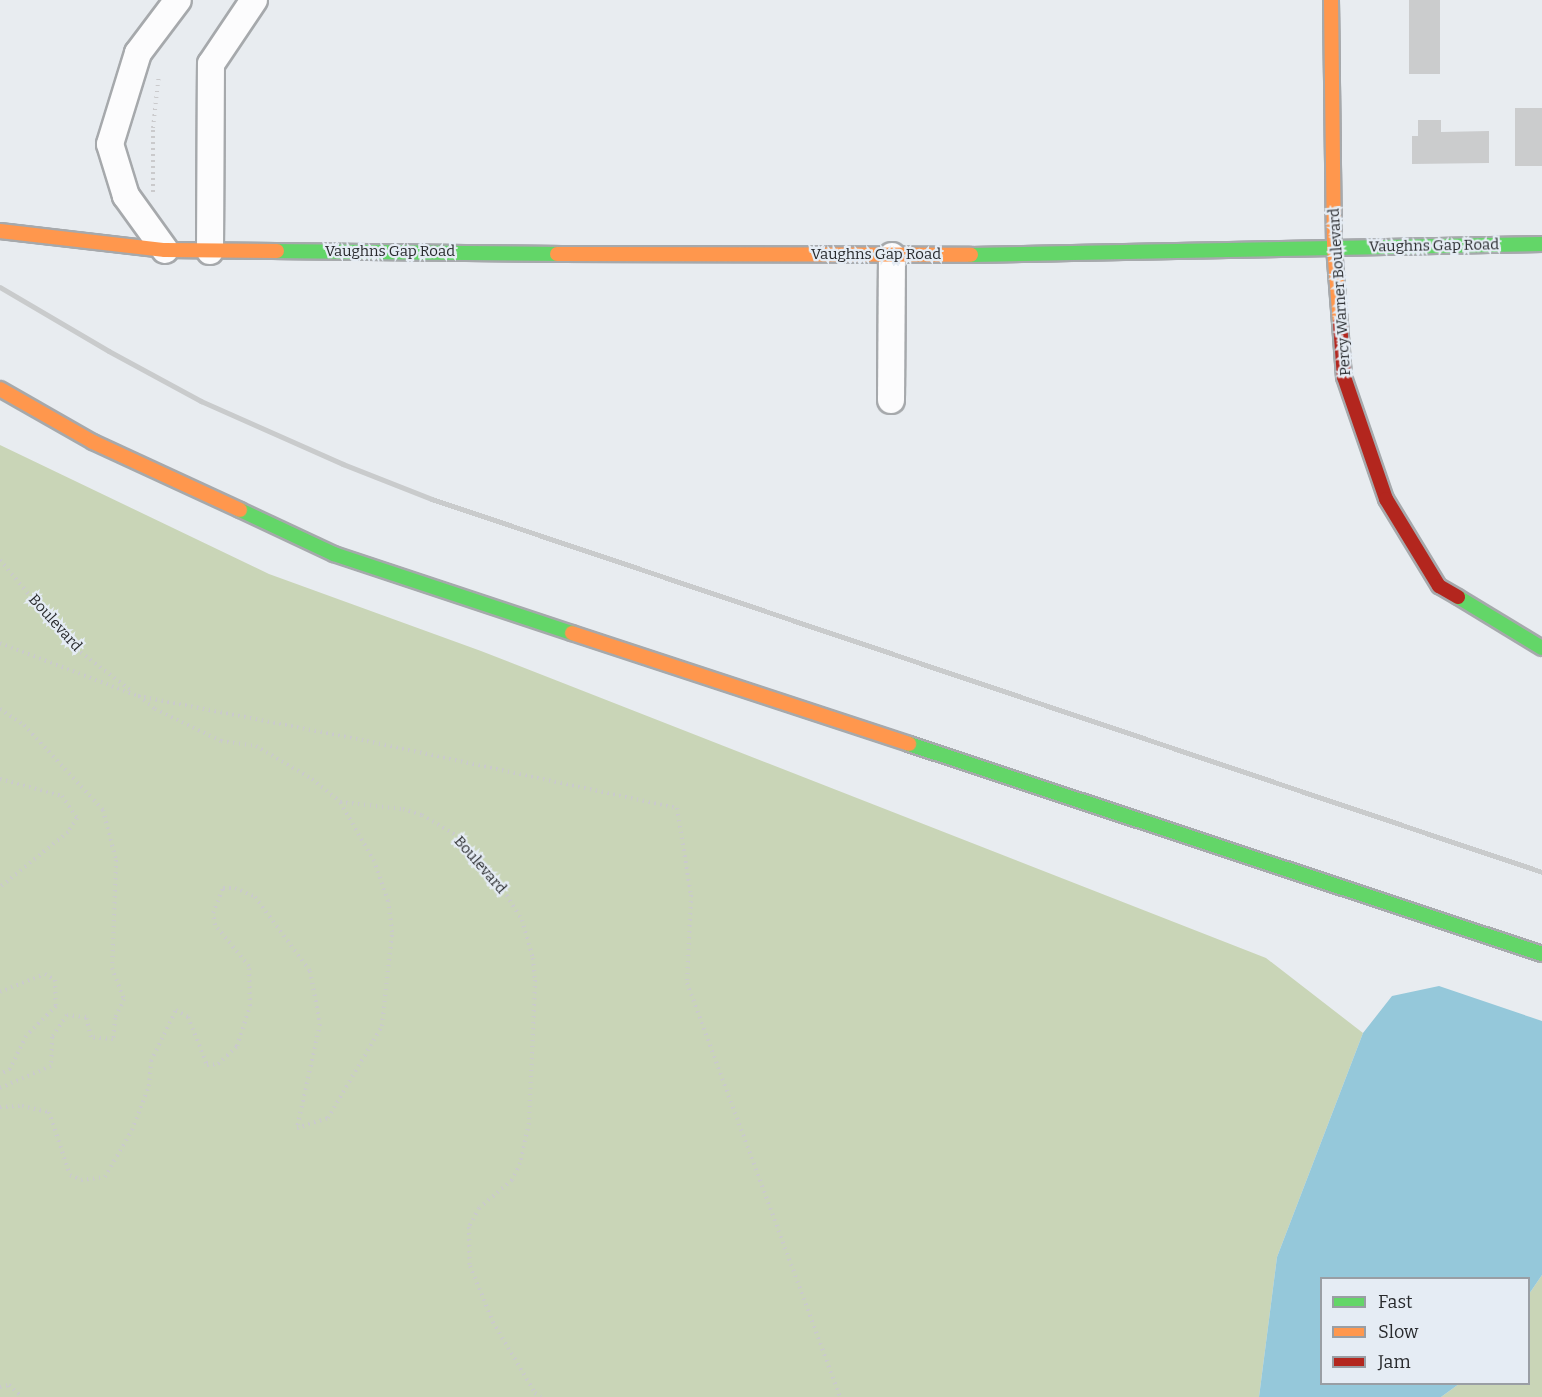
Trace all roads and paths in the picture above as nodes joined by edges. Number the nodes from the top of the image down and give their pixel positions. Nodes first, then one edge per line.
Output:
1 (178, 0) edge
2 (254, 0) edge
3 (1331, 0) edge
4 (159, 72) dead end
5 (153, 200) dead end
6 (0, 231) edge
7 (1542, 244) edge
8 (1334, 247) junction
9 (165, 250) junction
10 (210, 251) junction
11 (892, 256) junction
12 (0, 389) edge
13 (891, 400) dead end
14 (0, 560) edge
15 (0, 643) edge
16 (1542, 648) edge
17 (138, 696) junction
18 (0, 709) edge
19 (0, 779) edge
20 (340, 802) junction
21 (0, 887) edge
22 (1542, 954) edge
23 (0, 992) edge
24 (0, 1074) edge
25 (0, 1088) edge
26 (0, 1107) edge
27 (0, 1387) edge
28 (22, 1397) edge
29 (541, 1397) edge
30 (840, 1397) edge

1 - 9 street
2 - 10 street
3 - 8 street, Percy Warner Boulevard
4 - 5 path
6 - 9 street, Vaughns Gap Road
7 - 8 street, Vaughns Gap Road
8 - 11 street, Vaughns Gap Road
8 - 16 street, Percy Warner Boulevard
9 - 10 street, Vaughns Gap Road
10 - 11 street, Vaughns Gap Road
11 - 13 street
12 - 22 street
14 - 17 path, Boulevard
15 - 17 path
17 - 20 path, Boulevard
17 - 30 path
18 - 25 path
19 - 21 path
20 - 26 path
20 - 29 path, Boulevard
23 - 24 path
27 - 28 path

